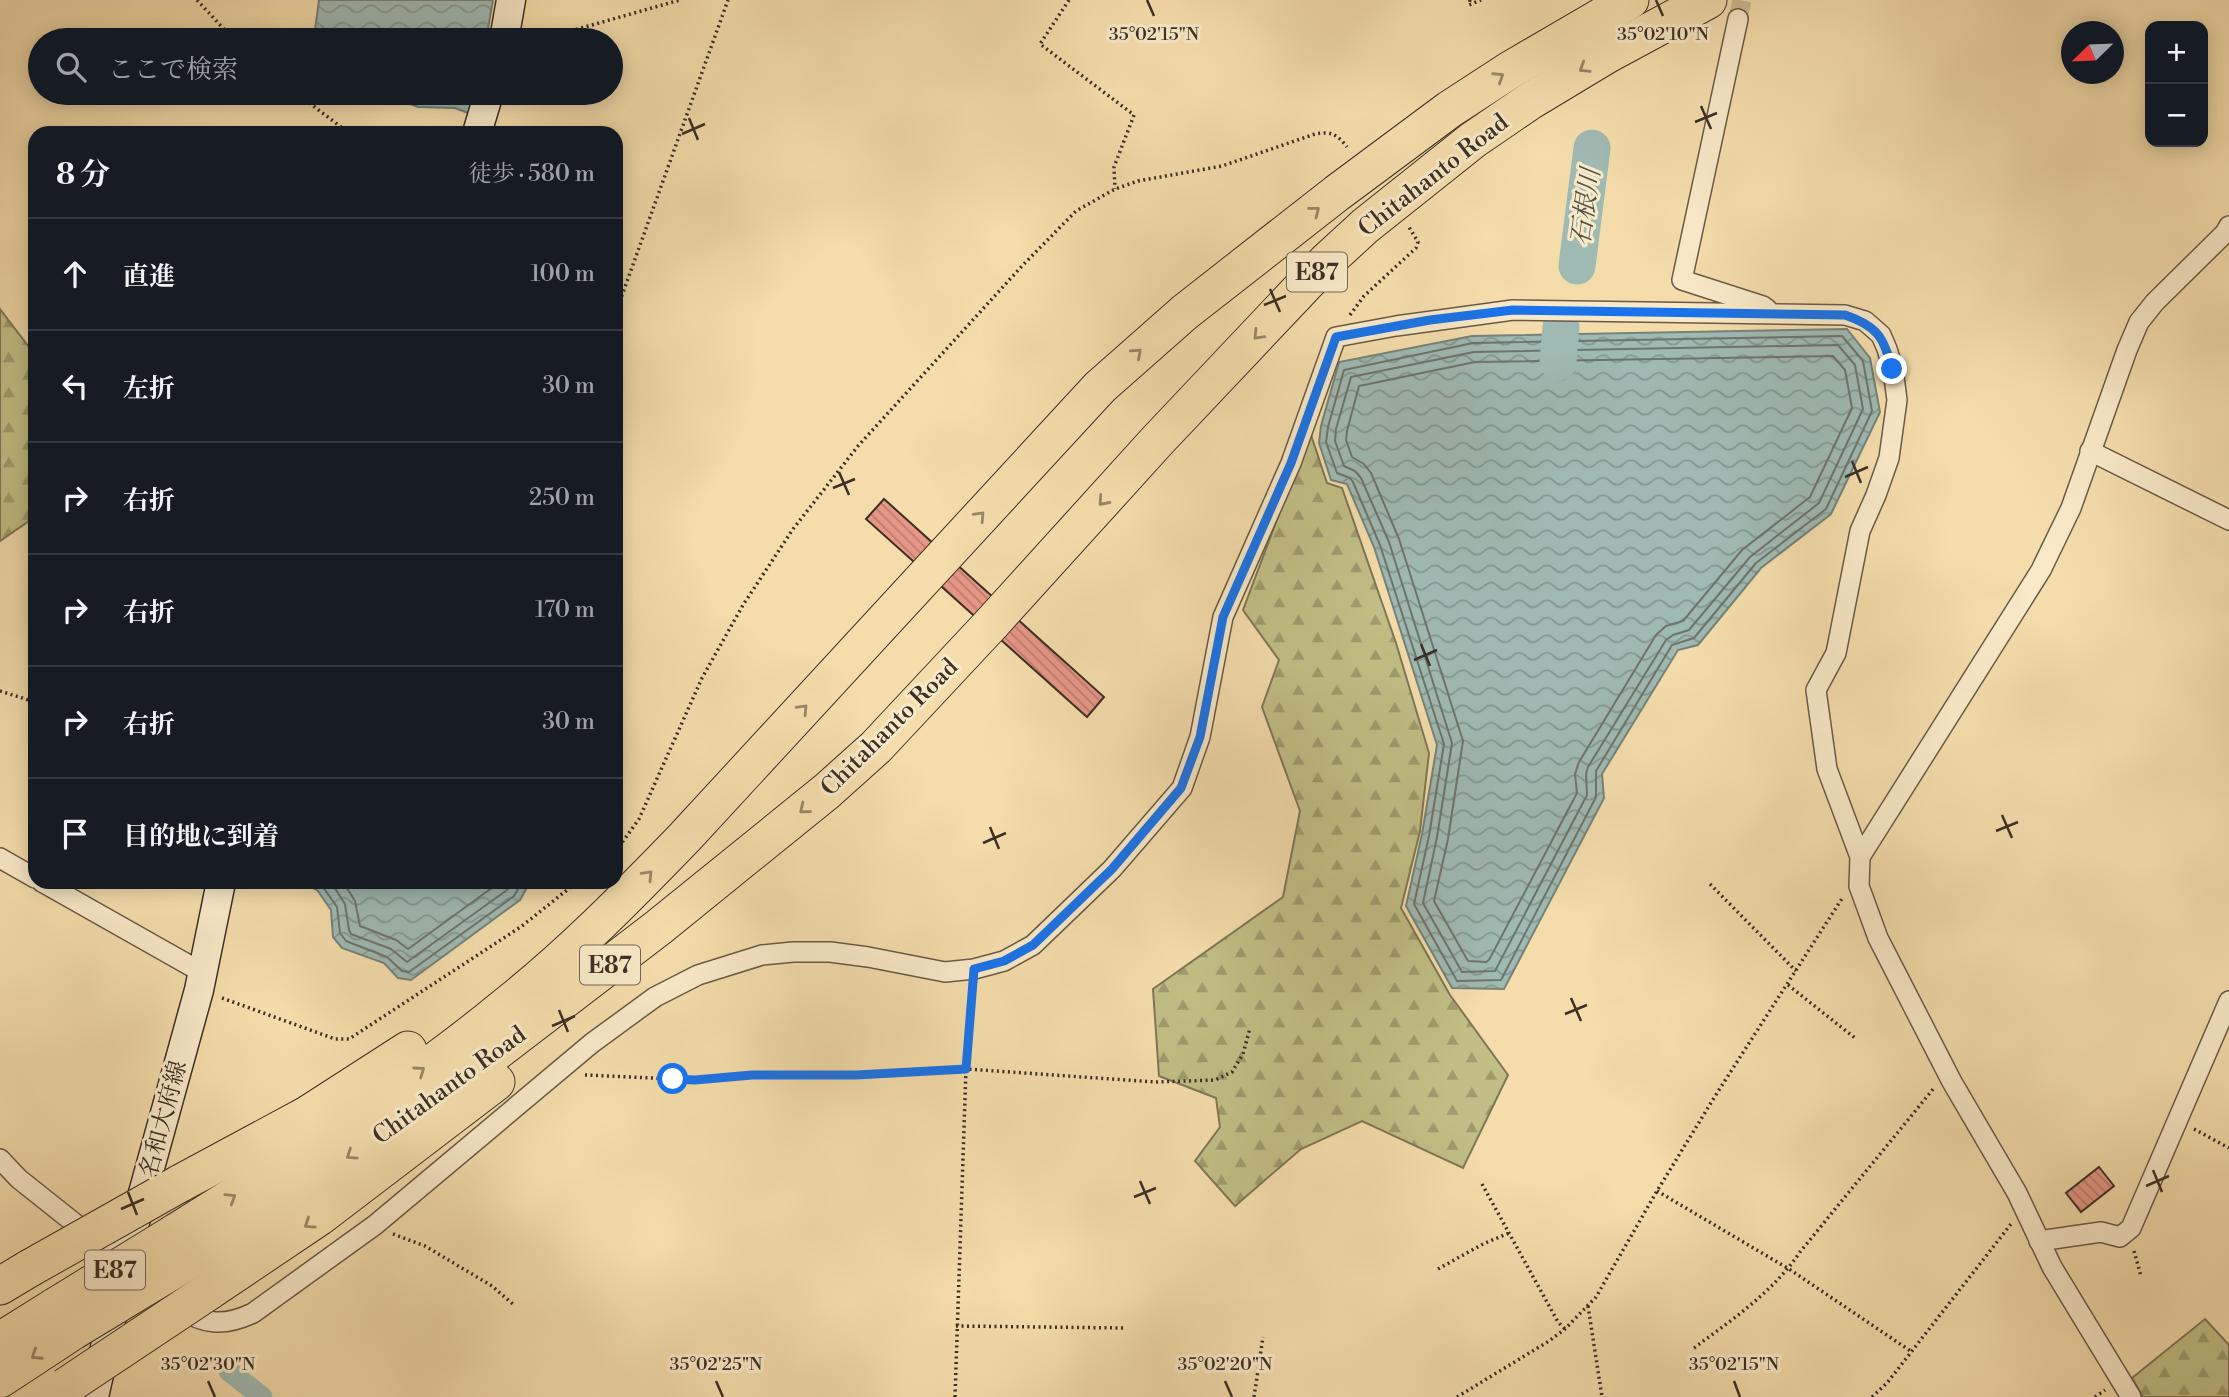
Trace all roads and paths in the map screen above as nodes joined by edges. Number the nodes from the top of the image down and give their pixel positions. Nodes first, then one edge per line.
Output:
1 (197, 0) edge
2 (511, 0) edge
3 (680, 0) edge
4 (728, 0) edge
5 (1069, 0) edge
6 (1470, 0) edge
7 (1481, 0) edge
8 (1630, 0) edge
9 (1723, 10) edge
10 (223, 28) edge
11 (506, 28) edge
12 (582, 28) edge
13 (312, 105) edge
14 (485, 105) edge
15 (340, 126) edge
16 (479, 126) edge
17 (1347, 147) dead end
18 (1115, 189) junction
19 (1403, 220) dead end
20 (2229, 226) edge
21 (623, 292) edge
22 (1773, 314) junction
23 (1336, 337) junction
24 (2090, 451) junction
25 (2229, 520) edge
26 (0, 691) edge
27 (28, 700) edge
28 (623, 841) edge
29 (1860, 857) junction
30 (0, 858) edge
31 (28, 874) edge
32 (1710, 884) dead end
33 (1859, 886) junction
34 (53, 889) edge
35 (220, 889) edge
36 (568, 889) edge
37 (604, 920) junction
38 (659, 927) junction
39 (974, 969) junction
40 (1796, 971) junction
41 (201, 981) junction
42 (1787, 985) junction
43 (2229, 1001) edge
44 (1250, 1028) dead end
45 (1855, 1038) dead end
46 (561, 1069) junction
47 (966, 1069) junction
48 (1948, 1076) junction
49 (2178, 1120) junction
50 (2229, 1148) edge
51 (0, 1159) edge
52 (1482, 1184) dead end
53 (1657, 1191) junction
54 (2026, 1212) junction
55 (375, 1225) junction
56 (1509, 1233) junction
57 (2120, 1237) junction
58 (2039, 1241) junction
59 (181, 1247) junction
60 (124, 1262) junction
61 (1438, 1269) dead end
62 (1789, 1269) junction
63 (2141, 1276) dead end
64 (15, 1277) edge
65 (514, 1305) dead end
66 (1588, 1306) junction
67 (64, 1319) junction
68 (956, 1326) junction
69 (1124, 1328) dead end
70 (1565, 1329) junction
71 (1263, 1337) dead end
72 (0, 1341) edge
73 (1694, 1348) dead end
74 (1912, 1352) junction
75 (0, 1379) edge
76 (70, 1394) edge
77 (955, 1397) edge
78 (1254, 1397) edge
79 (1457, 1397) edge
80 (1602, 1397) edge
81 (1872, 1397) edge
82 (2131, 1397) edge

1 - 10 path
2 - 11 main road
3 - 12 path
4 - 21 path
5 - 18 path
6 - 7 path
37 -> 8 highway, Chitahanto Road / E87
9 - 22 street
9 -> 38 highway, Chitahanto Road / E87
13 - 15 path
14 - 16 main road
17 - 18 path
18 - 28 path
19 - 23 path
20 - 24 street
22 - 23 street
22 - 29 street
23 - 39 street
24 - 25 street
24 - 29 street
26 - 27 path
29 - 33 street
30 - 31 street
32 - 40 path
33 - 40 path
33 - 48 street
34 - 41 street
35 - 41 main road, 名和大府線
36 - 41 path
59 -> 37 highway, Chitahanto Road / E87
37 - 64 highway, bridge
38 -> 59 highway, Chitahanto Road / E87
38 -> 76 highway, bridge
39 - 46 street
39 - 47 path
40 - 42 path
41 - 60 main road, 名和大府線
42 - 45 path
42 - 53 path
43 - 49 street
44 - 47 path
46 - 47 path
46 - 55 street
47 - 68 path
48 - 54 street
48 - 62 path
49 - 50 path
49 - 57 street
51 - 60 street
52 - 56 path
53 - 62 path
53 - 66 path
54 - 58 street
54 - 74 path
55 - 60 street
55 - 65 path
56 - 61 path
56 - 70 path
57 - 58 street
57 - 63 path
58 - 82 street
59 - 67 highway, Chitahanto Road / E87, bridge
60 - 76 main road, 名和大府線
62 - 73 path
62 - 74 path
66 - 70 path
66 - 80 path
67 - 72 highway, Chitahanto Road / E87
67 -> 75 highway, Chitahanto Road / E87
68 - 69 path
68 - 77 path
70 - 79 path
71 - 78 path
74 - 81 path

